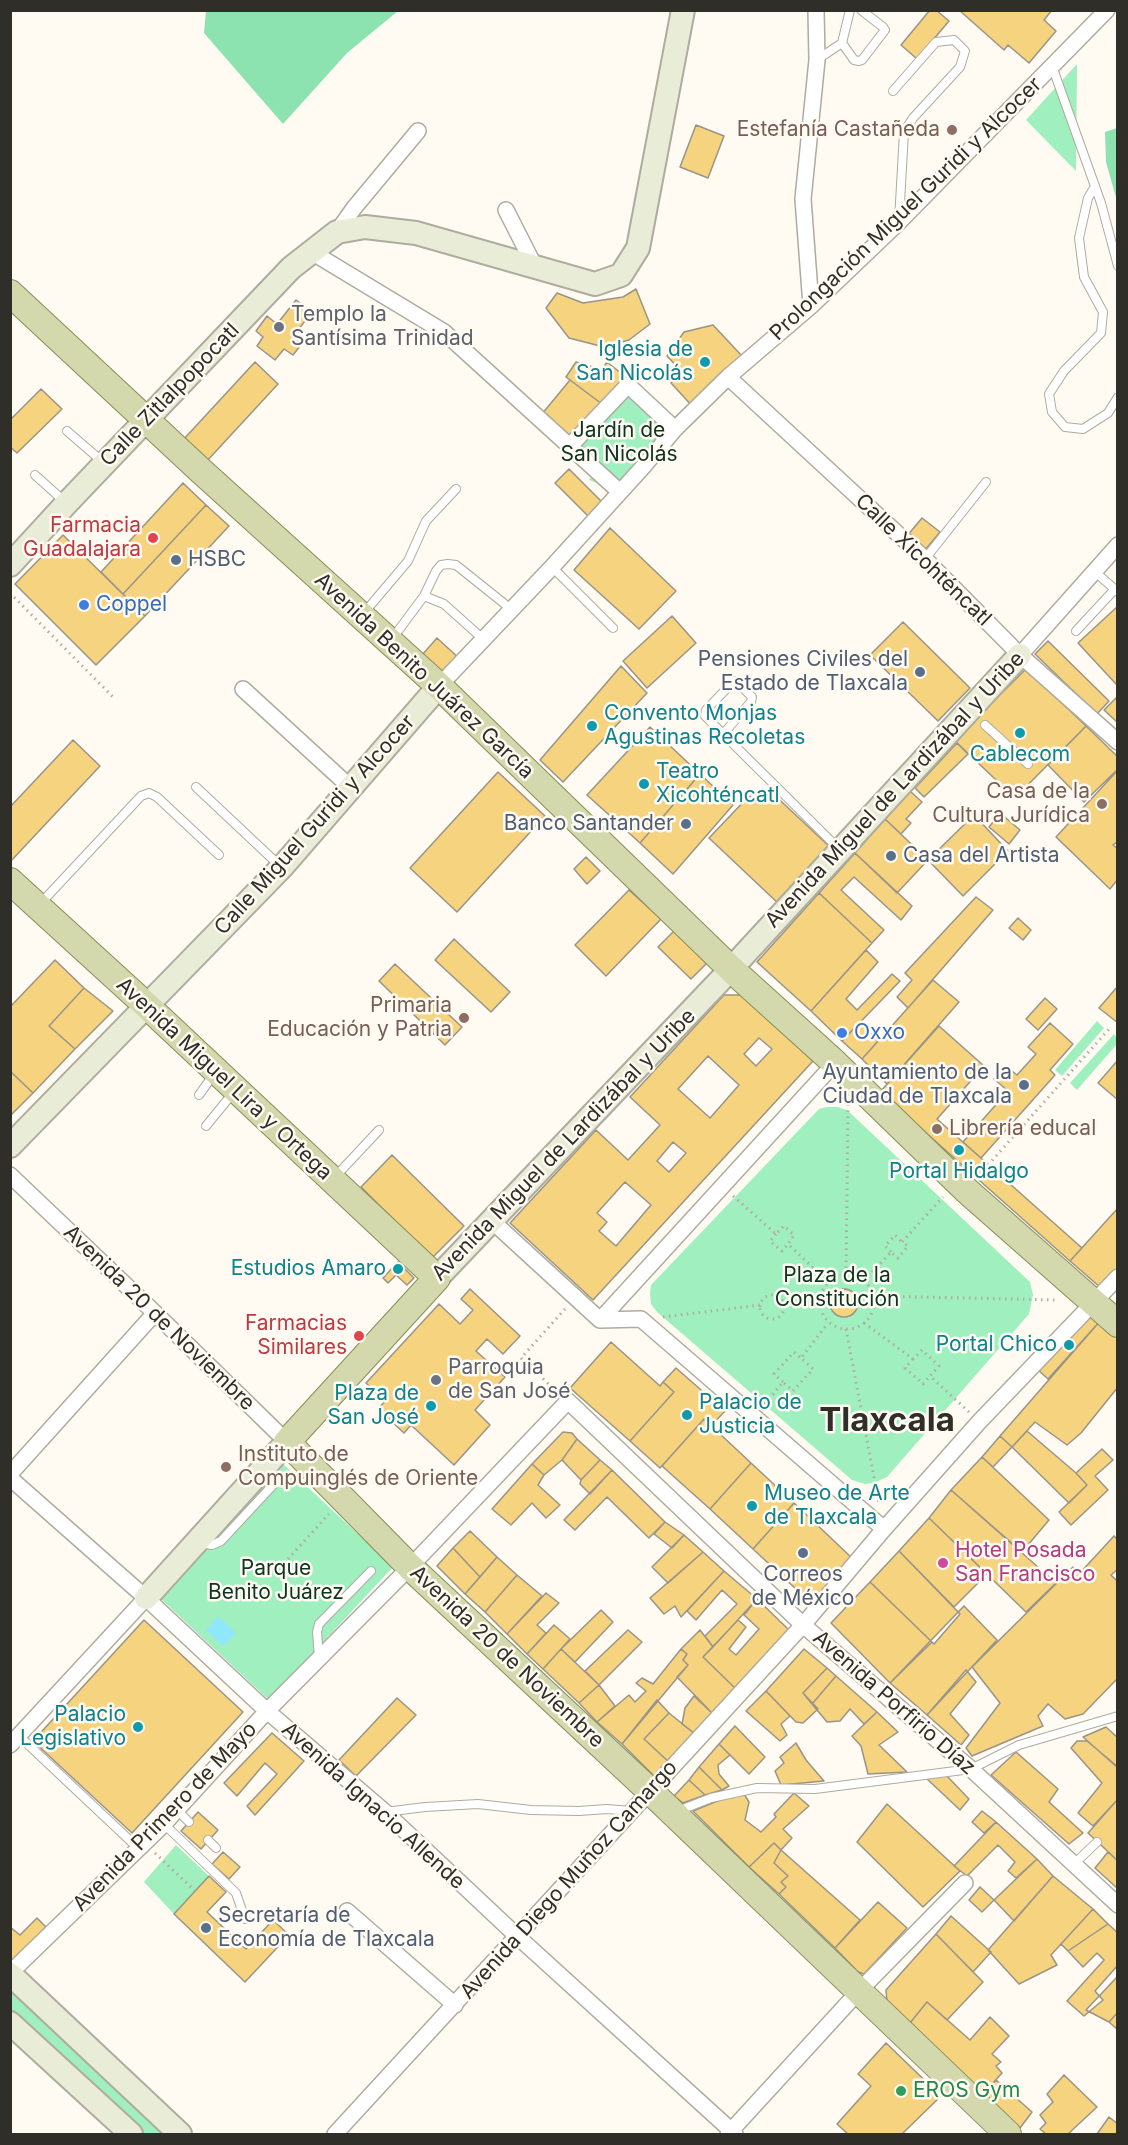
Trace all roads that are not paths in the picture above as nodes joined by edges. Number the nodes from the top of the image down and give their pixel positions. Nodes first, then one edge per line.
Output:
1 (683, 10) edge
2 (816, 10) edge
3 (850, 10) edge
4 (861, 10) edge
5 (1107, 10) edge
6 (842, 44) junction
7 (817, 60) junction
8 (1052, 66) junction
9 (893, 91) dead end
10 (418, 131) dead end
11 (1094, 188) junction
12 (506, 210) dead end
13 (898, 222) junction
14 (337, 232) junction
15 (310, 251) junction
16 (1118, 266) edge
17 (535, 267) junction
18 (10, 293) edge
19 (811, 306) junction
20 (728, 377) junction
21 (1118, 397) edge
22 (147, 421) junction
23 (675, 429) junction
24 (67, 431) dead end
25 (569, 447) junction
26 (105, 464) junction
27 (35, 475) dead end
28 (986, 482) dead end
29 (456, 489) dead end
30 (620, 492) junction
31 (66, 504) junction
32 (1118, 545) edge
33 (925, 559) junction
34 (10, 565) edge
35 (552, 567) junction
36 (1094, 571) junction
37 (1116, 591) edge
38 (424, 596) junction
39 (511, 609) junction
40 (361, 616) junction
41 (613, 628) dead end
42 (1076, 631) dead end
43 (483, 639) junction
44 (389, 642) junction
45 (1020, 655) junction
46 (440, 687) junction
47 (243, 689) dead end
48 (985, 725) dead end
49 (723, 734) junction
50 (1118, 742) edge
51 (1028, 764) dead end
52 (196, 787) dead end
53 (350, 787) junction
54 (839, 850) junction
55 (219, 855) dead end
56 (282, 867) junction
57 (10, 881) edge
58 (38, 906) junction
59 (731, 969) junction
60 (147, 1006) junction
61 (842, 1069) junction
62 (216, 1072) junction
63 (235, 1090) junction
64 (199, 1095) dead end
65 (206, 1126) dead end
66 (379, 1130) dead end
67 (10, 1146) edge
68 (10, 1175) edge
69 (332, 1180) junction
70 (492, 1221) junction
71 (1118, 1277) edge
72 (437, 1278) junction
73 (1094, 1301) junction
74 (155, 1313) junction
75 (600, 1320) junction
76 (1118, 1324) edge
77 (568, 1401) joint
78 (287, 1442) junction
79 (10, 1476) edge
80 (273, 1485) dead end
81 (884, 1529) junction
82 (195, 1543) junction
83 (410, 1567) junction
84 (372, 1571) dead end
85 (146, 1598) junction
86 (803, 1625) junction
87 (319, 1660) junction
88 (267, 1711) junction
89 (1118, 1716) edge
90 (15, 1741) edge
91 (971, 1769) junction
92 (650, 1791) junction
93 (177, 1810) junction
94 (631, 1811) junction
95 (385, 1812) junction
96 (672, 1813) junction
97 (189, 1822) dead end
98 (164, 1824) junction
99 (208, 1840) dead end
100 (1097, 1842) dead end
101 (142, 1847) junction
102 (216, 1848) dead end
103 (1074, 1864) junction
104 (964, 1883) dead end
105 (1118, 1905) edge
106 (347, 1911) dead end
107 (245, 1919) dead end
108 (518, 1937) junction
109 (10, 1974) edge
110 (859, 1991) junction
111 (455, 2005) junction
112 (10, 2023) edge
113 (731, 2133) edge
114 (131, 2134) edge
115 (180, 2134) edge
116 (335, 2134) edge
117 (1008, 2134) edge

1 - 17 street
2 - 7 street
3 - 6 lane
4 - 6 lane
5 - 8 street, Prolongación Miguel Guridi y Alcocer
6 - 7 lane
7 - 19 street
8 - 11 lane
8 - 13 street, Prolongación Miguel Guridi y Alcocer
9 - 13 lane
10 - 14 street
11 - 16 lane
11 - 21 lane
12 - 17 street
13 - 19 street, Prolongación Miguel Guridi y Alcocer
14 - 15 street, Calle Zitlalpopocatl
14 - 17 street
15 - 22 street, Calle Zitlalpopocatl
15 - 25 street
18 - 22 main road, Avenida Benito Juárez García
19 - 20 street, Prolongación Miguel Guridi y Alcocer
20 - 23 street, Prolongación Miguel Guridi y Alcocer
20 - 33 street, Calle Xicohténcatl
22 - 26 street, Calle Zitlalpopocatl
22 - 40 main road, Avenida Benito Juárez García
23 - 25 street
23 - 30 street, Calle Miguel Guridi y Alcocer
24 - 26 lane
25 - 30 street
26 - 31 street, Calle Zitlalpopocatl
27 - 31 lane
28 - 33 lane
29 - 40 lane
30 - 35 street, Calle Miguel Guridi y Alcocer
31 - 34 street, Calle Zitlalpopocatl
32 - 36 street, Avenida Miguel de Lardizábal y Uribe
33 - 45 street, Calle Xicohténcatl
35 - 39 street, Calle Miguel Guridi y Alcocer
35 - 41 lane
36 - 37 lane
36 - 45 street, Avenida Miguel de Lardizábal y Uribe
37 - 42 lane
38 - 39 lane
38 - 43 lane
38 - 44 lane
39 - 43 street, Calle Miguel Guridi y Alcocer
40 - 44 main road, Avenida Benito Juárez García
43 - 46 street, Calle Miguel Guridi y Alcocer
44 - 46 main road, Avenida Benito Juárez García
45 - 50 street, Calle Xicohténcatl
45 - 54 street, Avenida Miguel de Lardizábal y Uribe
46 - 53 street, Calle Miguel Guridi y Alcocer
46 - 59 main road, Avenida Benito Juárez García
47 - 53 street
48 - 51 lane
49 - 49 lane
49 - 54 lane
52 - 56 lane
53 - 56 street, Calle Miguel Guridi y Alcocer
54 - 59 street, Avenida Miguel de Lardizábal y Uribe
55 - 58 lane
56 - 60 street, Calle Miguel Guridi y Alcocer
57 - 58 main road, Avenida Miguel Lira y Ortega
58 - 60 main road, Avenida Miguel Lira y Ortega
59 - 61 main road, Avenida Benito Juárez García
59 - 70 street, Avenida Miguel de Lardizábal y Uribe
60 - 62 main road, Avenida Miguel Lira y Ortega
60 - 67 street, Calle Miguel Guridi y Alcocer
61 - 73 main road
61 - 75 street
62 - 63 main road, Avenida Miguel Lira y Ortega
62 - 64 lane
63 - 65 lane
63 - 69 main road, Avenida Miguel Lira y Ortega
66 - 69 lane
68 - 74 street, Avenida 20 de Noviembre
69 - 72 main road, Avenida Miguel Lira y Ortega
70 - 72 street, Avenida Miguel de Lardizábal y Uribe
70 - 75 street
71 - 73 street
72 - 78 main road, Avenida Miguel de Lardizábal y Uribe
73 - 76 main road
73 - 81 street
74 - 78 street, Avenida 20 de Noviembre
74 - 79 street
75 - 81 street
77 - 83 street, Avenida Primero de Mayo
77 - 86 street, Avenida Porfirio Díaz
78 - 82 street, Avenida Miguel de Lardizábal y Uribe
78 - 83 main road, Avenida 20 de Noviembre
79 - 85 street, Avenida Ignacio Allende
80 - 82 lane
81 - 86 street
82 - 85 street, Avenida Miguel de Lardizábal y Uribe
83 - 87 street, Avenida Primero de Mayo
83 - 92 main road, Avenida 20 de Noviembre
84 - 87 lane
85 - 88 street, Avenida Ignacio Allende
85 - 90 street, Avenida Miguel de Lardizábal y Uribe
86 - 91 street, Avenida Porfirio Díaz
86 - 92 street, Avenida Diego Muñoz Camargo
87 - 88 street, Avenida Primero de Mayo
88 - 93 street, Avenida Primero de Mayo
88 - 95 street, Avenida Ignacio Allende
89 - 91 lane
90 - 101 lane
91 - 96 lane
91 - 103 street, Avenida Porfirio Díaz
92 - 94 street, Avenida Diego Muñoz Camargo
92 - 96 main road, Avenida 20 de Noviembre
93 - 97 lane
93 - 98 street, Avenida Primero de Mayo
94 - 95 lane
94 - 108 street, Avenida Diego Muñoz Camargo
95 - 108 street, Avenida Ignacio Allende
96 - 110 main road, Avenida 20 de Noviembre
98 - 101 street, Avenida Primero de Mayo
98 - 107 lane
99 - 102 lane
100 - 103 lane
101 - 109 street, Avenida Primero de Mayo
103 - 105 street, Avenida Porfirio Díaz
104 - 110 street
106 - 111 street
108 - 111 street, Avenida Diego Muñoz Camargo
108 - 113 street, Avenida Ignacio Allende
109 - 115 street
110 - 113 street
110 - 117 main road, Avenida 20 de Noviembre
111 - 116 street, Avenida Diego Muñoz Camargo
112 - 114 street

